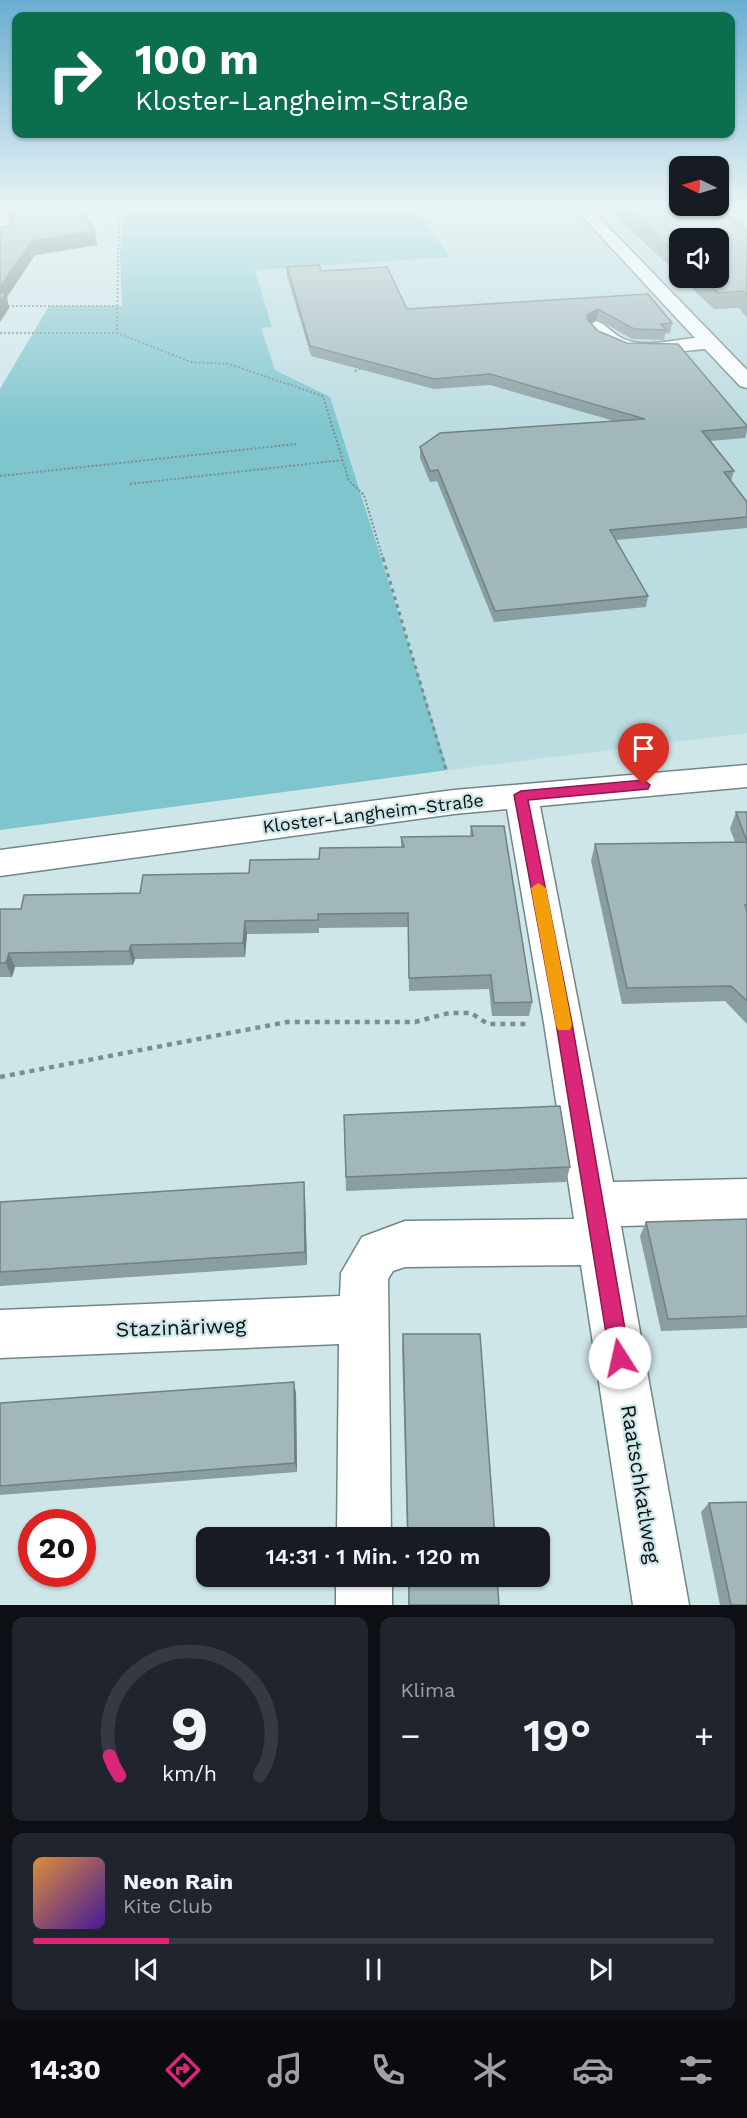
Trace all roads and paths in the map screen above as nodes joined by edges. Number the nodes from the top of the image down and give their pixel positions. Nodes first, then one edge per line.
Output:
1 (118, 279) edge
2 (650, 279) edge
3 (0, 306) edge
4 (118, 306) junction
5 (596, 327) edge
6 (0, 333) edge
7 (117, 333) junction
8 (711, 343) junction
9 (364, 366) edge
10 (355, 371) edge
11 (747, 382) edge
12 (296, 444) dead end
13 (343, 460) junction
14 (0, 476) edge
15 (130, 484) dead end
16 (747, 776) edge
17 (521, 795) junction
18 (454, 802) junction
19 (0, 863) edge
20 (564, 1023) junction
21 (0, 1077) edge
22 (747, 1201) edge
23 (591, 1230) junction
24 (363, 1319) junction
25 (0, 1334) edge
26 (364, 1527) edge
27 (364, 1587) edge
28 (364, 1605) edge
29 (661, 1605) edge

1 - 4 path
2 - 8 street
3 - 4 path
4 - 7 path
5 - 8 street
6 - 7 path
7 - 13 path
8 - 11 street
9 - 10 path
12 - 14 path
13 - 15 path
13 - 18 path
16 - 17 street, Kloster-Langheim-Straße
17 - 18 street, Kloster-Langheim-Straße
17 - 20 street, Raatschkatlweg
18 - 19 street, Kloster-Langheim-Straße
20 - 21 path
20 - 23 street, Raatschkatlweg
22 - 23 street
23 - 24 street
23 - 29 street, Raatschkatlweg
24 - 25 street, Stazinäriweg
24 - 26 street
27 - 28 street

